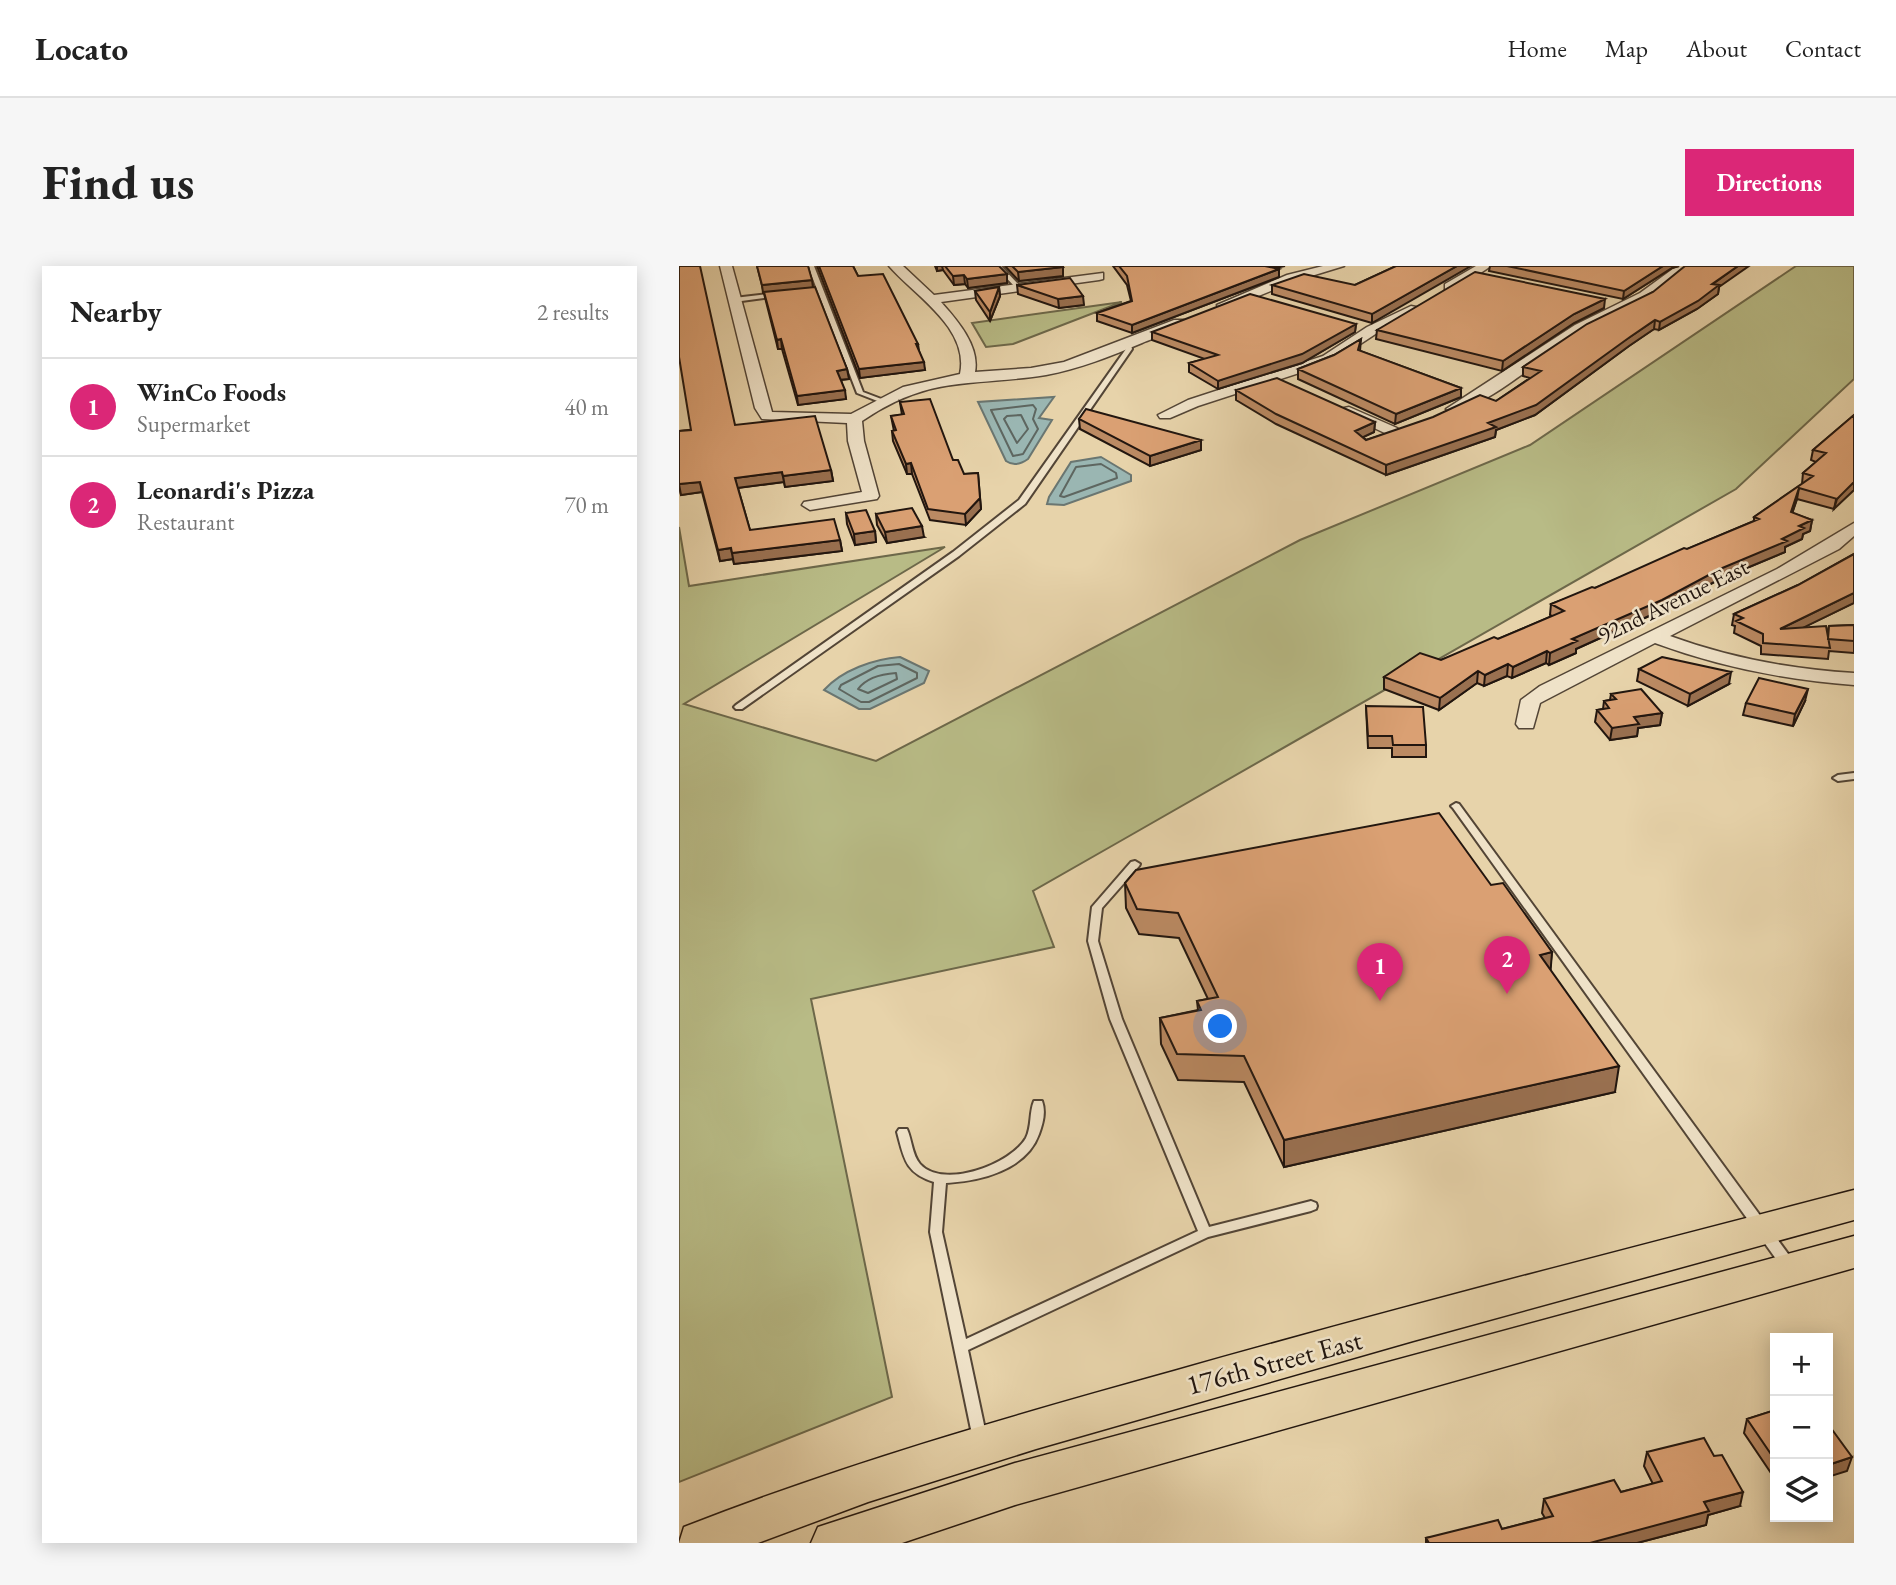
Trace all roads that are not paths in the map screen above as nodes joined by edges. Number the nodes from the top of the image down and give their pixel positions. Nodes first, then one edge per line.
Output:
1 (726, 266) edge
2 (811, 266) edge
3 (895, 266) edge
4 (998, 266) edge
5 (1088, 266) edge
6 (1338, 266) edge
7 (1685, 266) edge
8 (1479, 270) edge
9 (1499, 279) edge
10 (1018, 287) junction
11 (821, 291) junction
12 (808, 292) edge
13 (1442, 292) edge
14 (784, 295) edge
15 (1251, 295) junction
16 (935, 299) junction
17 (734, 300) junction
18 (1600, 300) edge
19 (1275, 302) edge
20 (1420, 305) edge
21 (1626, 306) junction
22 (1214, 309) edge
23 (1189, 319) edge
24 (1128, 343) junction
25 (967, 377) junction
26 (1276, 378) junction
27 (1299, 389) edge
28 (882, 401) junction
29 (1334, 405) edge
30 (1165, 415) dead end
31 (1438, 416) edge
32 (854, 419) junction
33 (1374, 438) edge
34 (810, 505) dead end
35 (1851, 533) edge
36 (1655, 637) junction
37 (1854, 679) edge
38 (739, 707) dead end
39 (1526, 724) dead end
40 (1854, 776) edge
41 (1838, 778) dead end
42 (1456, 806) dead end
43 (1135, 864) dead end
44 (1038, 1104) dead end
45 (902, 1132) dead end
46 (940, 1179) junction
47 (1854, 1205) edge
48 (1311, 1206) dead end
49 (1763, 1230) junction
50 (1205, 1233) junction
51 (1854, 1252) edge
52 (1791, 1268) junction
53 (960, 1348) junction
54 (981, 1445) junction
55 (702, 1543) edge
56 (836, 1543) edge

1 - 17 street
2 - 11 lane
3 - 16 street
4 - 10 lane
5 - 10 street
6 - 15 street
7 - 21 street
8 - 9 street
8 - 13 street
10 - 16 street
11 - 12 lane
11 - 28 lane
14 - 17 lane
15 - 19 street
15 - 22 street
16 - 25 street
17 - 32 street
18 - 21 street
20 - 26 street
21 - 31 street
23 - 24 street
24 - 25 street
24 - 38 lane
25 - 28 street
26 - 27 street
26 - 30 street
28 - 32 street
29 - 33 street
32 - 34 street
35 - 36 street, 92nd Avenue East
36 - 37 street
36 - 39 street, 92nd Avenue East
40 - 41 lane
42 - 49 lane
43 - 50 lane
44 - 46 lane
45 - 46 lane
46 - 53 lane
47 - 49 main road, 176th Street East
48 - 50 lane
49 - 52 lane
49 - 54 main road, 176th Street East
50 - 53 lane
51 - 52 main road, 176th Street East
52 - 56 main road, 176th Street East
53 - 54 lane
54 - 55 main road, 176th Street East

